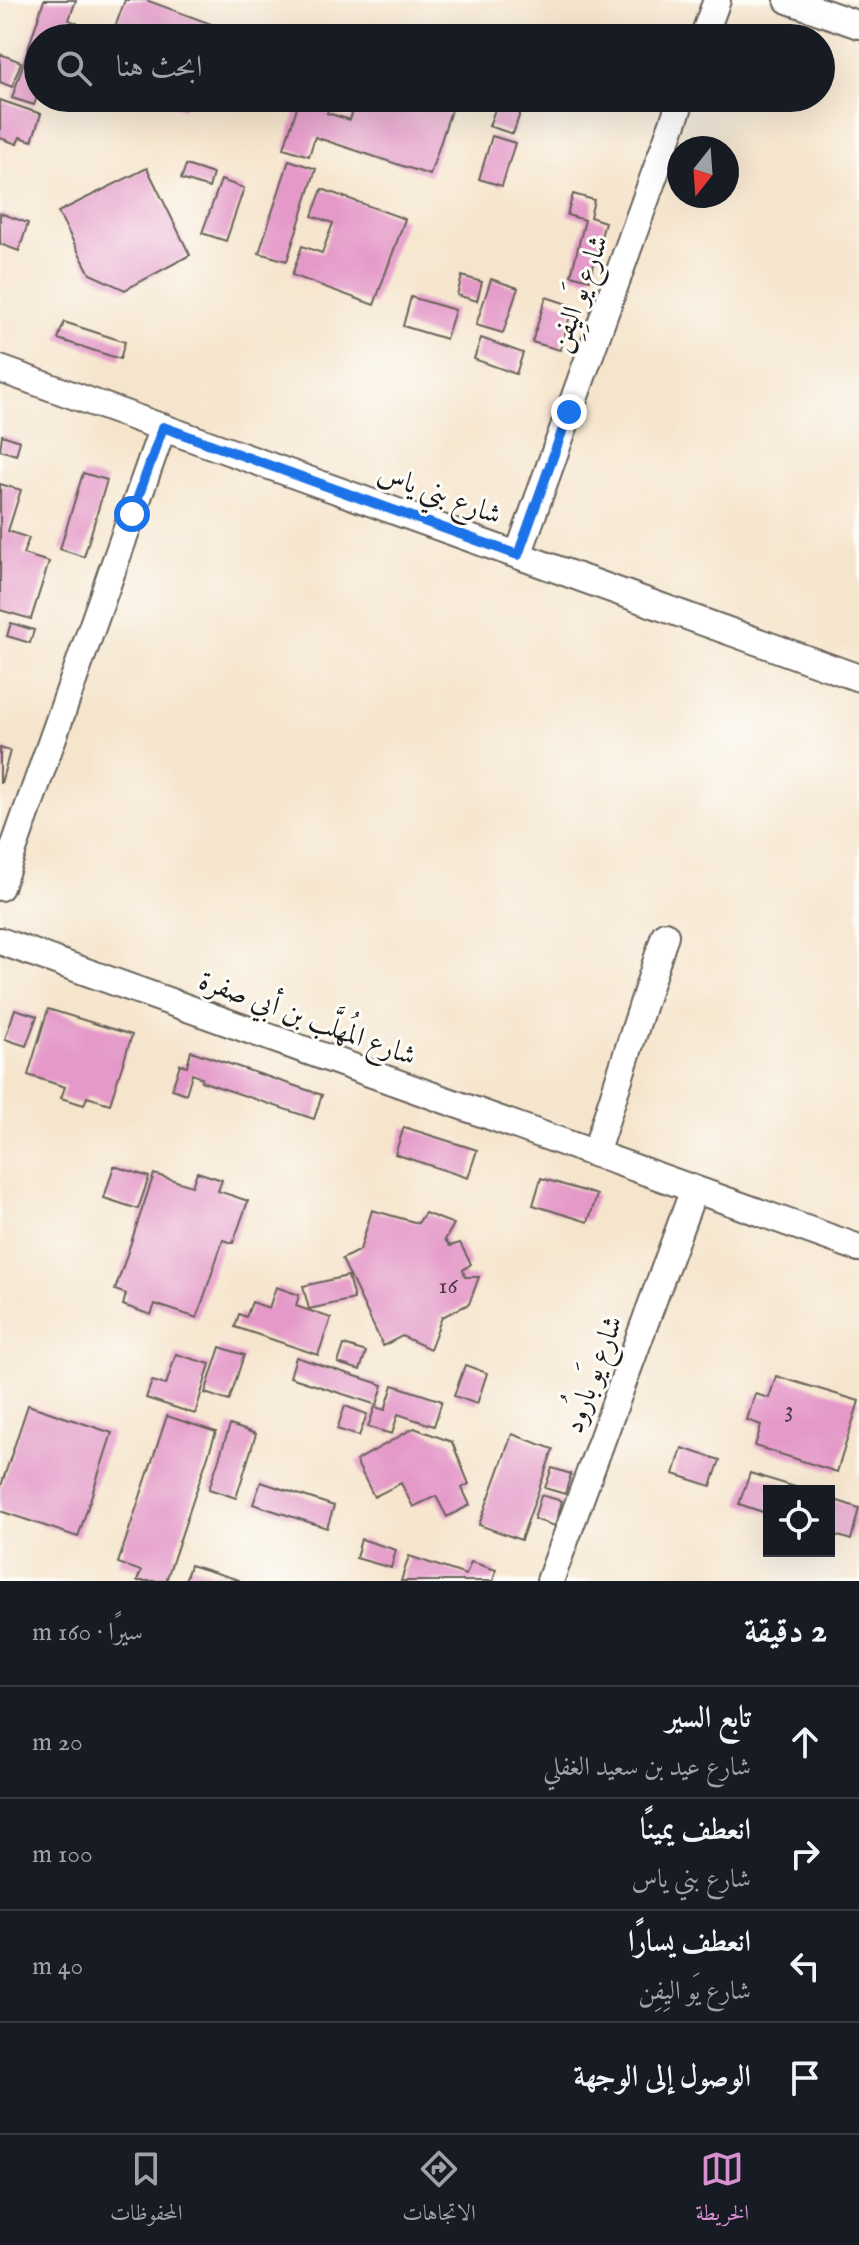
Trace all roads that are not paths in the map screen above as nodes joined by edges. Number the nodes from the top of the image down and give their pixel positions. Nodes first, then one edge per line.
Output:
1 (717, 0) edge
2 (788, 0) edge
3 (708, 24) edge
4 (859, 25) edge
5 (677, 112) edge
6 (0, 369) edge
7 (163, 427) junction
8 (518, 555) junction
9 (859, 678) edge
10 (0, 887) edge
11 (665, 935) dead end
12 (0, 941) edge
13 (595, 1154) junction
14 (694, 1189) junction
15 (859, 1248) edge
16 (550, 1581) edge

1 - 3 street
2 - 4 street
5 - 8 street, شارع يَو اليِفِن
6 - 7 street, شارع بني ياس
7 - 8 street, شارع بني ياس
7 - 10 street
8 - 9 street, شارع بني ياس
11 - 13 street
12 - 13 street, شارع المُهلَّب بن أبي صفرة
13 - 14 street, شارع المُهلَّب بن أبي صفرة
14 - 15 street, شارع المُهلَّب بن أبي صفرة
14 - 16 street, شارع يَو بارُود

